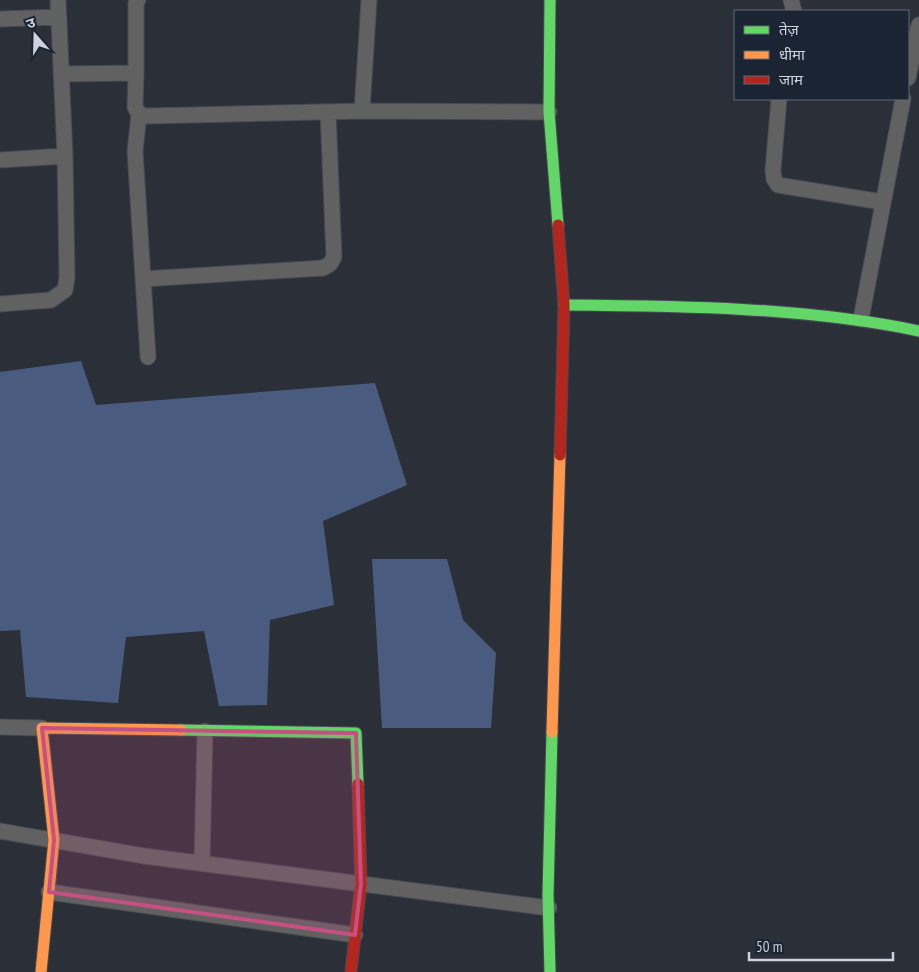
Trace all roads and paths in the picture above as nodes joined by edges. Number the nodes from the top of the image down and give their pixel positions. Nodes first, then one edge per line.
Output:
1 (58, 0) edge
2 (138, 0) edge
3 (368, 0) edge
4 (550, 0) edge
5 (59, 17) junction
6 (0, 19) edge
7 (919, 28) edge
8 (136, 73) junction
9 (909, 73) edge
10 (62, 74) junction
11 (779, 100) edge
12 (903, 100) edge
13 (362, 111) junction
14 (328, 112) junction
15 (549, 112) junction
16 (139, 114) junction
17 (65, 156) junction
18 (0, 160) edge
19 (882, 202) junction
20 (143, 279) junction
21 (0, 304) edge
22 (564, 305) junction
23 (861, 319) junction
24 (919, 331) edge
25 (148, 356) dead end
26 (0, 727) edge
27 (42, 728) junction
28 (205, 731) junction
29 (0, 831) edge
30 (54, 840) junction
31 (202, 864) junction
32 (361, 884) junction
33 (49, 892) junction
34 (549, 908) junction
35 (356, 935) junction
36 (41, 972) edge
37 (351, 972) edge
38 (550, 972) edge

1 - 5 street
2 - 8 street
3 - 13 street
4 - 15 street
5 - 6 street
5 - 10 street
7 - 9 street
8 - 10 street
8 - 16 street
10 - 17 street
11 - 19 street
12 - 19 street
13 - 14 street
13 - 15 street
14 - 16 street
14 - 20 street
15 - 22 street
16 - 20 street
17 - 18 street
17 - 21 street
19 - 23 street
20 - 25 street
22 - 23 street
22 - 34 street
23 - 24 street
26 - 27 street
27 - 28 street
27 - 30 street
28 - 31 street
28 - 32 street
29 - 30 street
30 - 31 street
30 - 33 street
31 - 32 street
32 - 34 street
32 - 35 street
33 - 35 street
33 - 36 street
34 - 38 street
35 - 37 street

